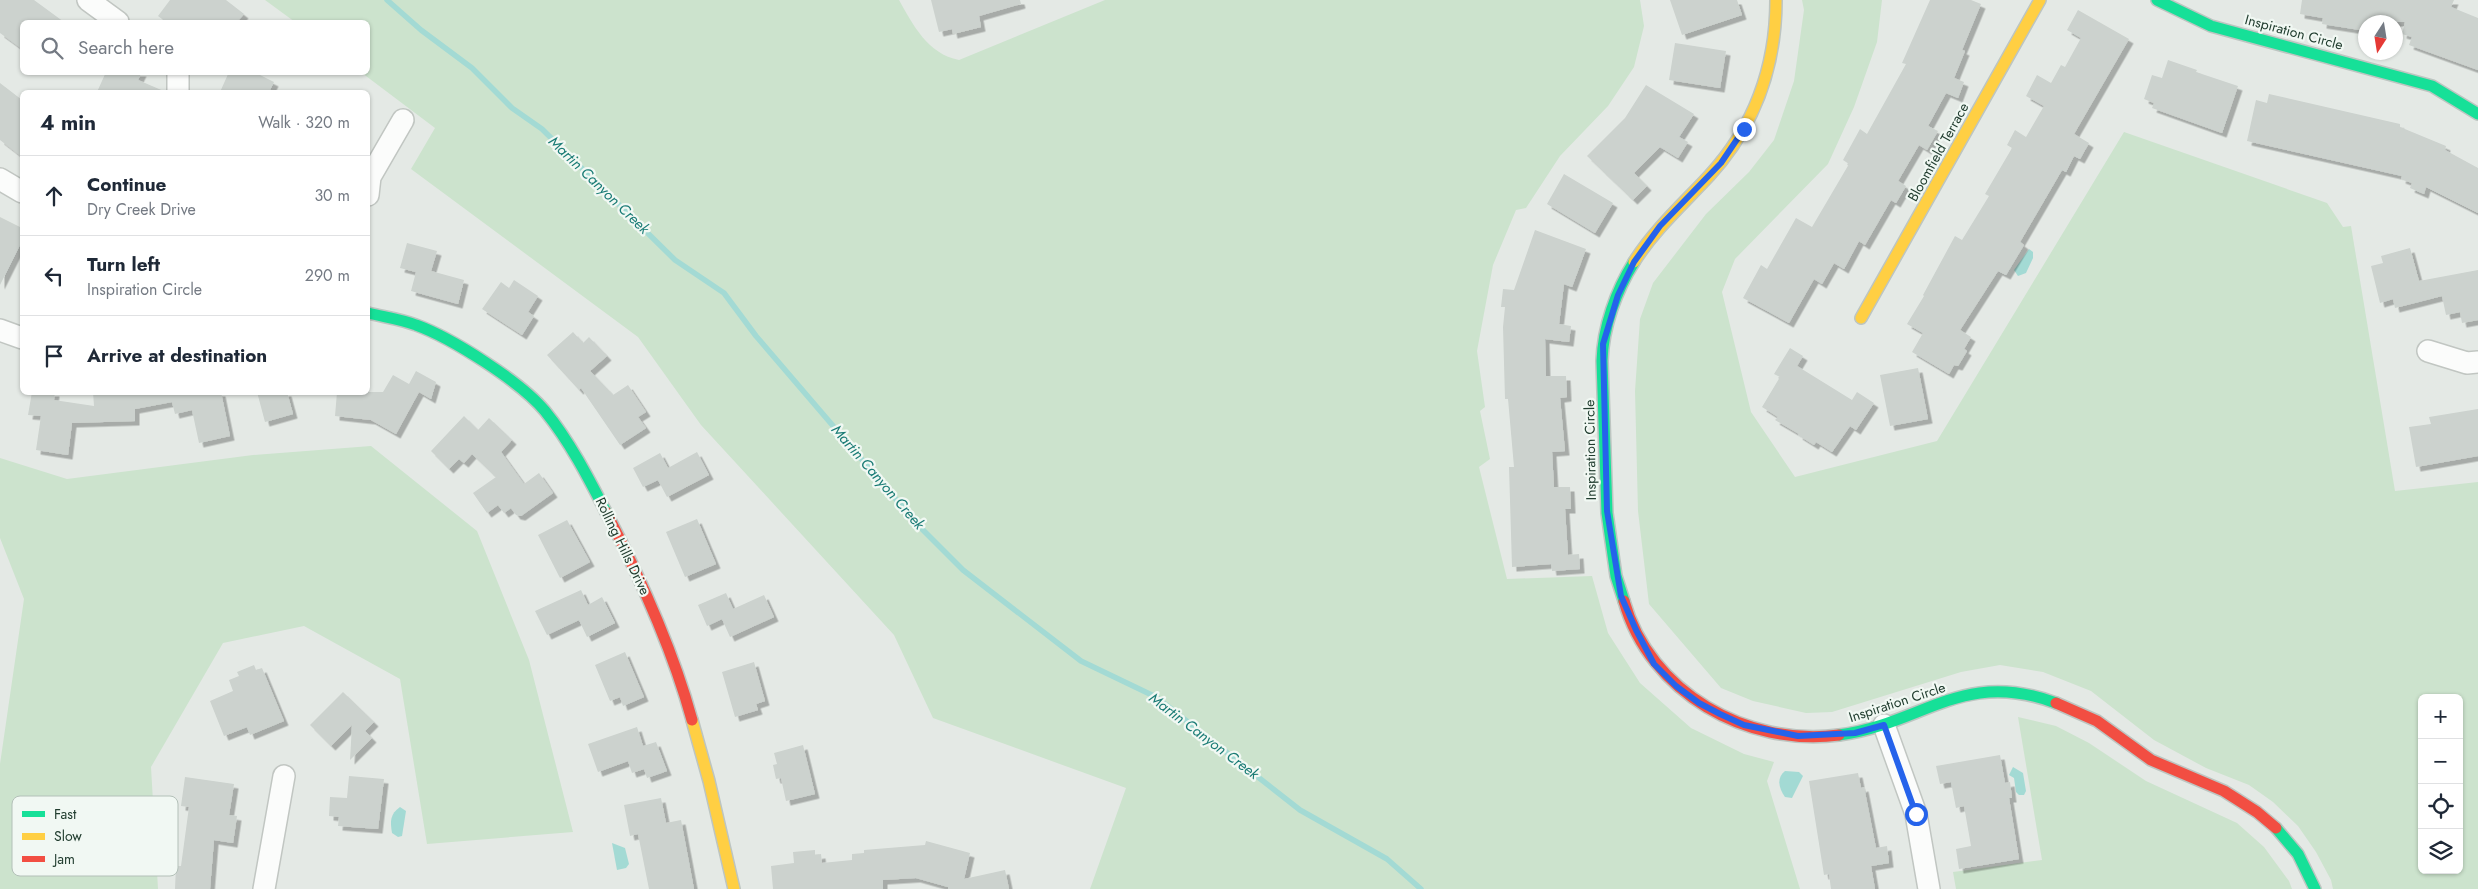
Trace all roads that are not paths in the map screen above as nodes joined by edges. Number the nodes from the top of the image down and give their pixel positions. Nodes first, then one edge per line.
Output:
1 (88, 0) edge
2 (1776, 0) edge
3 (2040, 0) edge
4 (2157, 0) edge
5 (115, 20) edge
6 (178, 75) edge
7 (178, 90) edge
8 (2478, 114) edge
9 (403, 120) dead end
10 (370, 177) edge
11 (0, 179) edge
12 (20, 191) edge
13 (370, 314) edge
14 (1861, 318) dead end
15 (0, 330) edge
16 (20, 337) edge
17 (2428, 351) dead end
18 (2478, 362) edge
19 (1884, 725) junction
20 (284, 776) dead end
21 (264, 889) edge
22 (734, 889) edge
23 (1929, 889) edge
24 (2315, 889) edge

1 - 5 street
2 - 19 street, Inspiration Circle
3 - 14 street, Bloomfield Terrace
4 - 8 street, Inspiration Circle
6 - 7 street
9 - 10 street
11 - 12 street
13 - 22 street, Rolling Hills Drive
15 - 16 street
17 - 18 street
19 - 23 street
19 - 24 street, Inspiration Circle
20 - 21 street

